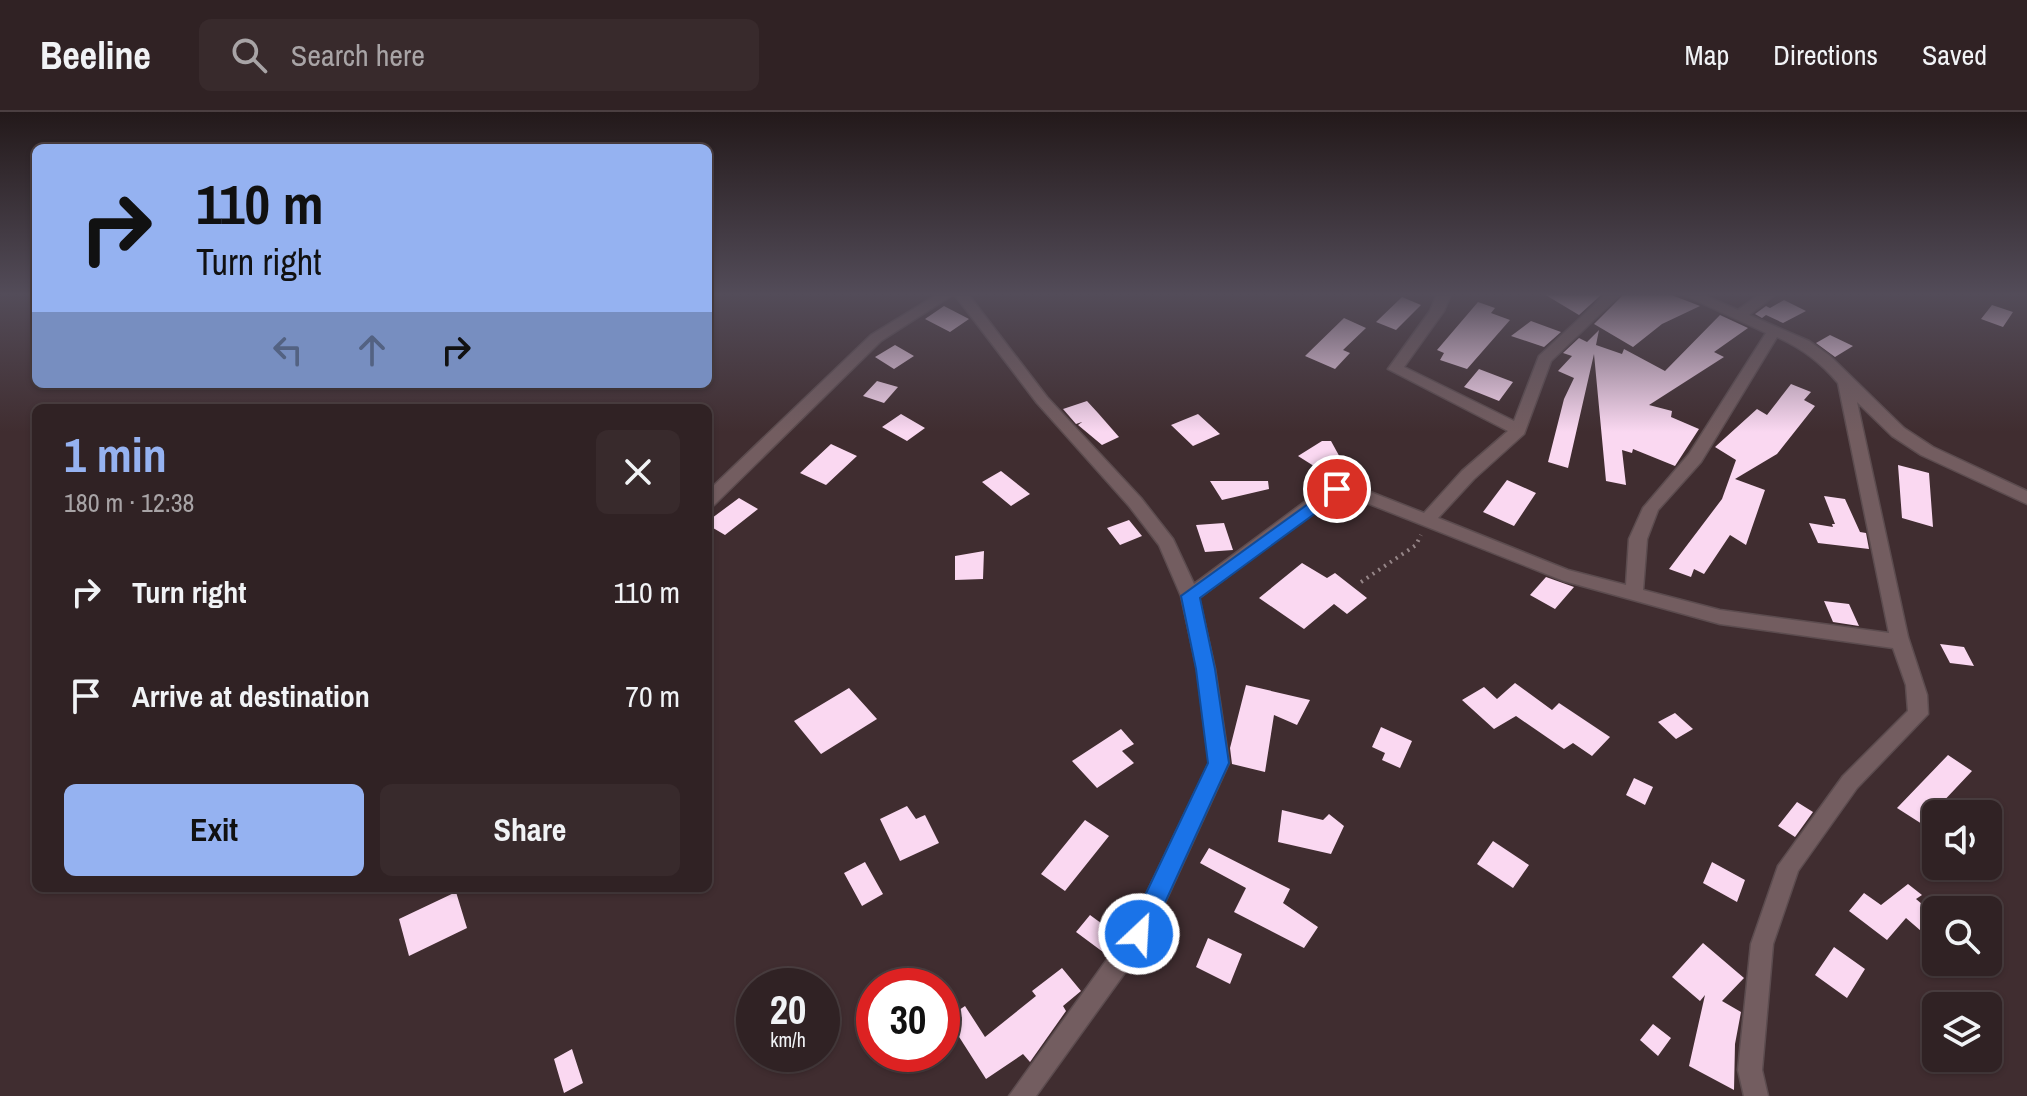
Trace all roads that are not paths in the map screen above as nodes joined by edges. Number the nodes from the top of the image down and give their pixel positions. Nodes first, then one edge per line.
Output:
1 (874, 340) edge
2 (996, 340) edge
3 (1416, 340) edge
4 (1565, 340) edge
5 (1768, 340) edge
6 (1790, 340) edge
7 (1845, 382) junction
8 (1519, 430) junction
9 (712, 497) edge
10 (2027, 498) edge
11 (1429, 518) junction
12 (1634, 594) junction
13 (1190, 596) junction
14 (1900, 642) junction
15 (1021, 1096) edge
16 (1756, 1096) edge

1 - 9 street
2 - 13 street
3 - 8 street
4 - 8 street
5 - 12 street
6 - 7 street
7 - 10 street
7 - 14 street
8 - 11 street
11 - 12 street
11 - 13 street
12 - 14 street
13 - 15 street
14 - 16 street

